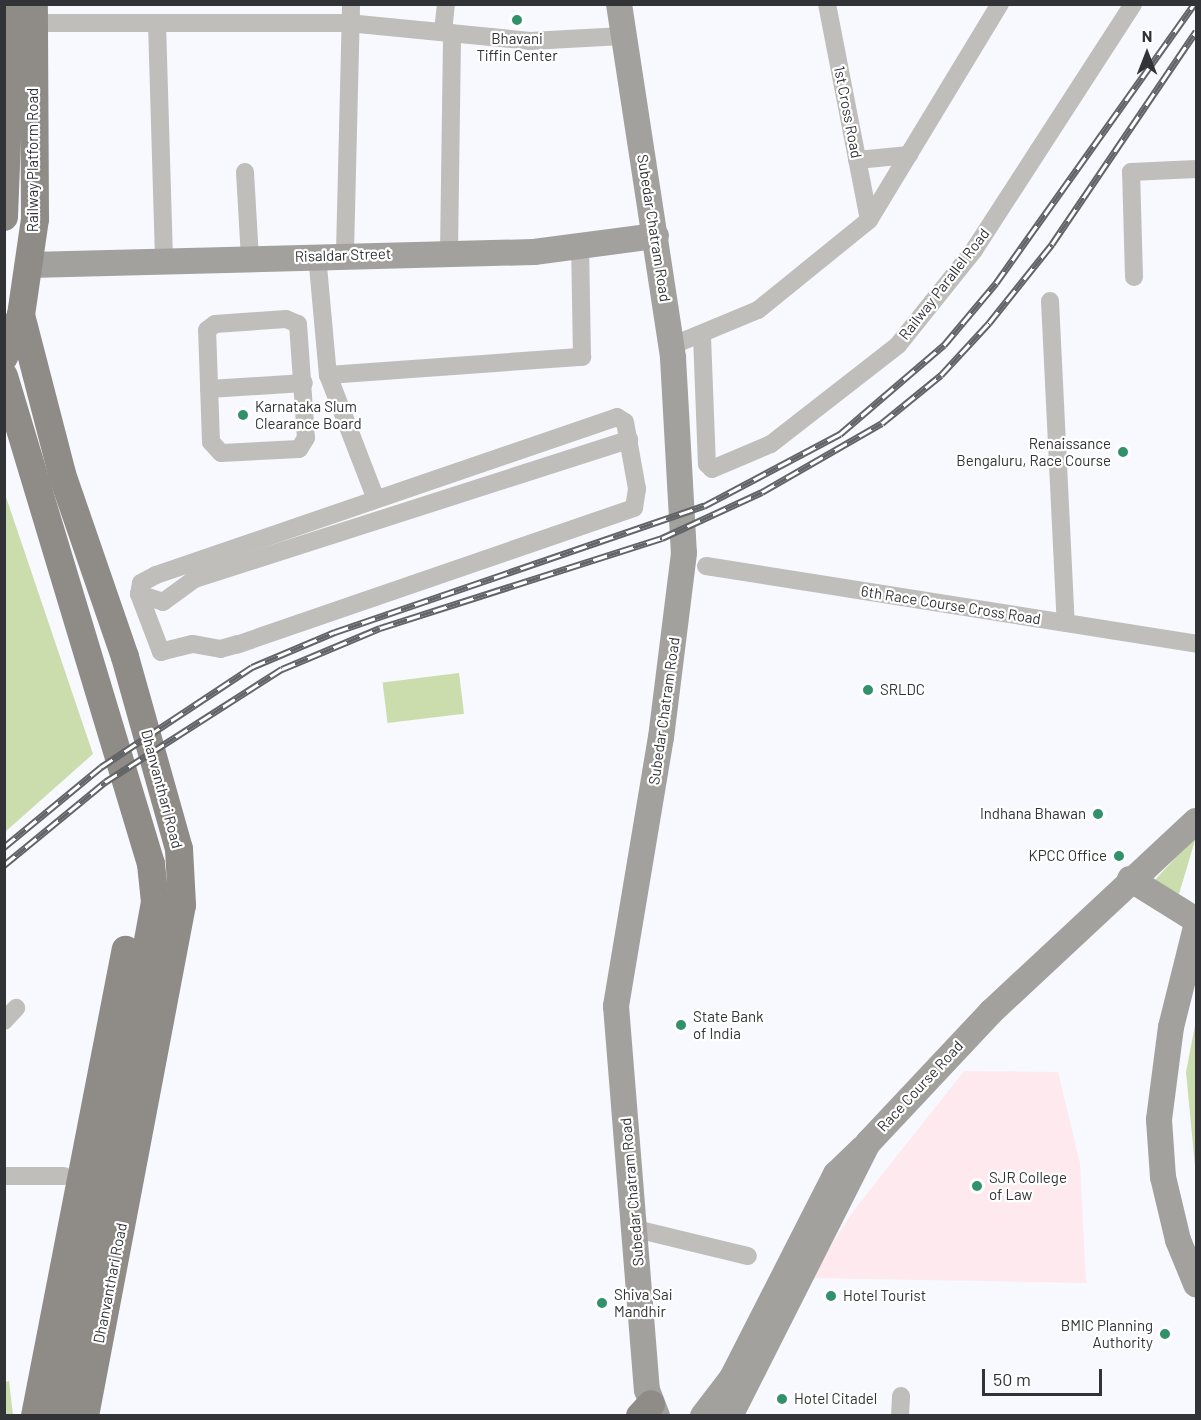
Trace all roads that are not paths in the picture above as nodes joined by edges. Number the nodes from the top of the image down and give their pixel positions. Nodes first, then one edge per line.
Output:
1 (12, 4) edge
2 (446, 4) edge
3 (619, 4) edge
4 (827, 4) edge
5 (1000, 4) edge
6 (1132, 4) edge
7 (34, 14) edge
8 (349, 14) edge
9 (157, 23) junction
10 (448, 33) junction
11 (623, 36) junction
12 (909, 155) junction
13 (857, 160) junction
14 (1197, 169) edge
15 (245, 172) dead end
16 (4, 217) edge
17 (869, 220) junction
18 (656, 236) junction
19 (580, 247) junction
20 (345, 253) junction
21 (449, 253) junction
22 (317, 255) junction
23 (164, 259) junction
24 (250, 259) junction
25 (30, 265) junction
26 (1134, 277) dead end
27 (1050, 301) dead end
28 (13, 308) edge
29 (702, 336) junction
30 (671, 346) junction
31 (326, 354) junction
32 (303, 355) junction
33 (4, 357) edge
34 (328, 375) junction
35 (4, 376) edge
36 (304, 383) junction
37 (209, 389) junction
38 (628, 440) junction
39 (14, 445) edge
40 (62, 474) junction
41 (375, 496) junction
42 (706, 566) dead end
43 (138, 594) junction
44 (1066, 623) junction
45 (1197, 644) edge
46 (137, 817) junction
47 (1197, 821) edge
48 (1130, 879) junction
49 (182, 905) junction
50 (1197, 920) edge
51 (1197, 927) edge
52 (1197, 989) edge
53 (868, 1143) junction
54 (4, 1176) edge
55 (64, 1176) dead end
56 (636, 1229) junction
57 (1197, 1245) edge
58 (748, 1256) dead end
59 (1197, 1284) edge
60 (901, 1396) dead end
61 (649, 1412) edge
62 (34, 1416) edge
63 (61, 1416) edge
64 (85, 1416) edge
65 (101, 1416) edge
66 (703, 1416) edge
67 (730, 1416) edge
68 (900, 1416) edge

1 - 16 main road, Railway Platform Road
2 - 10 street
3 - 11 main road, Subedar Chatram Road
4 - 13 street, 1st Cross Road
5 - 12 street
6 - 29 street, Railway Parallel Road
7 - 9 street
7 - 25 main road, Railway Platform Road
8 - 9 street
8 - 10 street
8 - 20 street
9 - 23 street
10 - 11 street
10 - 21 street
11 - 18 main road, Subedar Chatram Road
12 - 13 street
12 - 17 street
13 - 17 street, 1st Cross Road
14 - 26 street
15 - 24 street
17 - 29 street
18 - 19 main road, Risaldar Street
18 - 30 main road, Subedar Chatram Road
19 - 21 main road, Risaldar Street
19 - 34 street
20 - 21 main road, Risaldar Street
20 - 22 main road, Risaldar Street
22 - 24 main road, Risaldar Street
22 - 31 street
23 - 24 main road, Risaldar Street
23 - 25 main road, Risaldar Street
25 - 28 main road, Railway Platform Road
27 - 44 street
28 - 33 main road
28 - 40 main road, Dhanvanthari Road
29 - 30 street
30 - 56 main road, Subedar Chatram Road
31 - 32 street
31 - 34 street
32 - 36 street
32 - 37 street
34 - 41 street
35 - 39 main road, Dhanvanthari Road
36 - 37 street
36 - 37 street
38 - 41 street
38 - 43 street
38 - 43 street
39 - 40 main road
39 - 46 main road, Dhanvanthari Road
40 - 49 main road, Dhanvanthari Road
41 - 43 street
42 - 44 street, 6th Race Course Cross Road
44 - 45 street, 6th Race Course Cross Road
46 - 62 main road
46 - 63 main road, Dhanvanthari Road
47 - 48 main road, Race Course Road
48 - 50 main road
48 - 53 main road, Race Course Road
49 - 64 main road, Dhanvanthari Road
49 - 65 main road
51 - 59 main road
52 - 57 main road
53 - 66 main road
53 - 67 main road, Race Course Road
54 - 55 street
56 - 58 street
56 - 61 main road, Subedar Chatram Road
60 - 68 street

